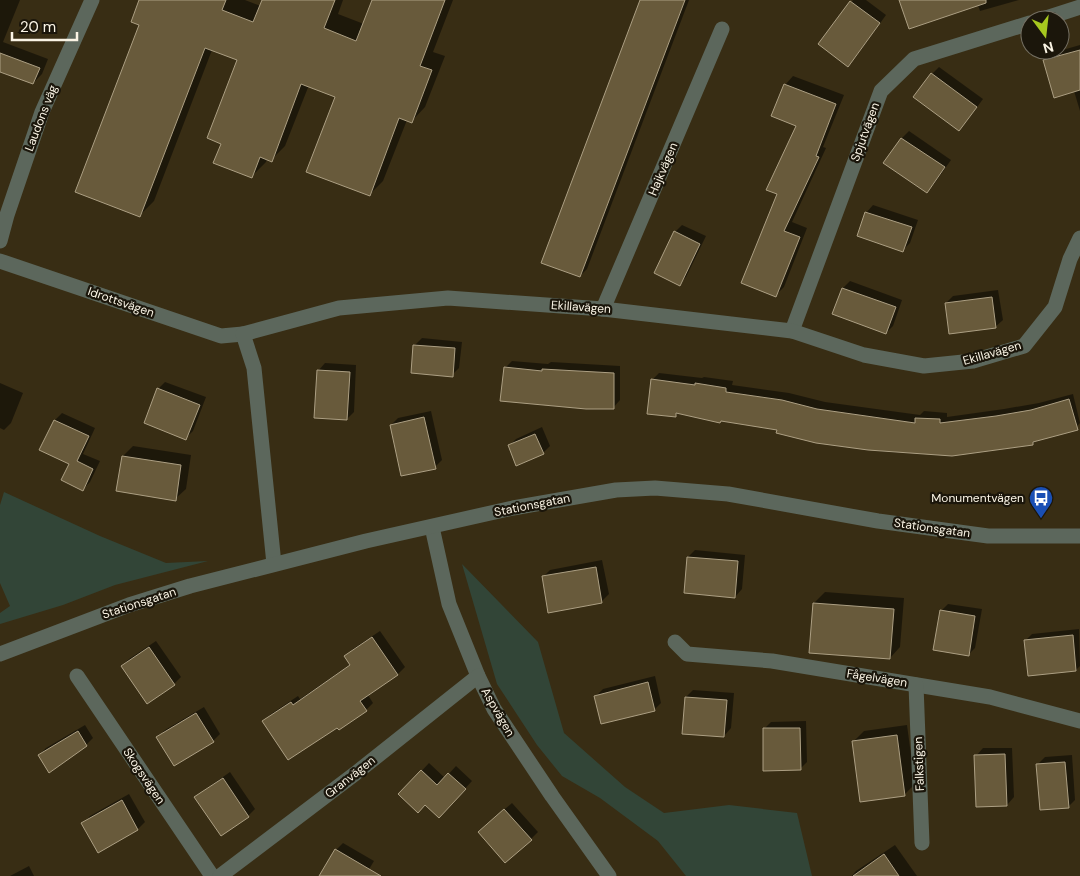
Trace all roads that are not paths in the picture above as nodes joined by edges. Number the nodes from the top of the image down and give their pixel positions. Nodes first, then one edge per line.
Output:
1 (92, 0) edge
2 (1020, 26) edge
3 (722, 29) dead end
4 (1080, 238) edge
5 (0, 241) edge
6 (0, 261) edge
7 (603, 309) junction
8 (792, 331) junction
9 (243, 334) junction
10 (432, 526) junction
11 (1080, 536) edge
12 (274, 564) junction
13 (675, 642) dead end
14 (0, 654) edge
15 (77, 676) dead end
16 (478, 676) junction
17 (916, 685) junction
18 (1080, 722) edge
19 (922, 843) dead end
20 (212, 876) edge
21 (220, 876) edge
22 (610, 876) edge

1 - 5 street, Laudons väg
2 - 8 street, Spjutvägen
3 - 7 street, Hajkvägen
4 - 8 street, Ekillavägen
6 - 9 street, Idrottsvägen
7 - 8 street, Ekillavägen
7 - 9 street, Ekillavägen
9 - 12 street
10 - 11 street, Stationsgatan
10 - 12 street, Stationsgatan
10 - 16 street, Aspvägen
12 - 14 street, Stationsgatan
13 - 17 street, Fågelvägen
15 - 20 street, Skogsvägen
16 - 21 street, Granvägen
16 - 22 street, Aspvägen
17 - 18 street, Fågelvägen
17 - 19 street, Falkstigen

